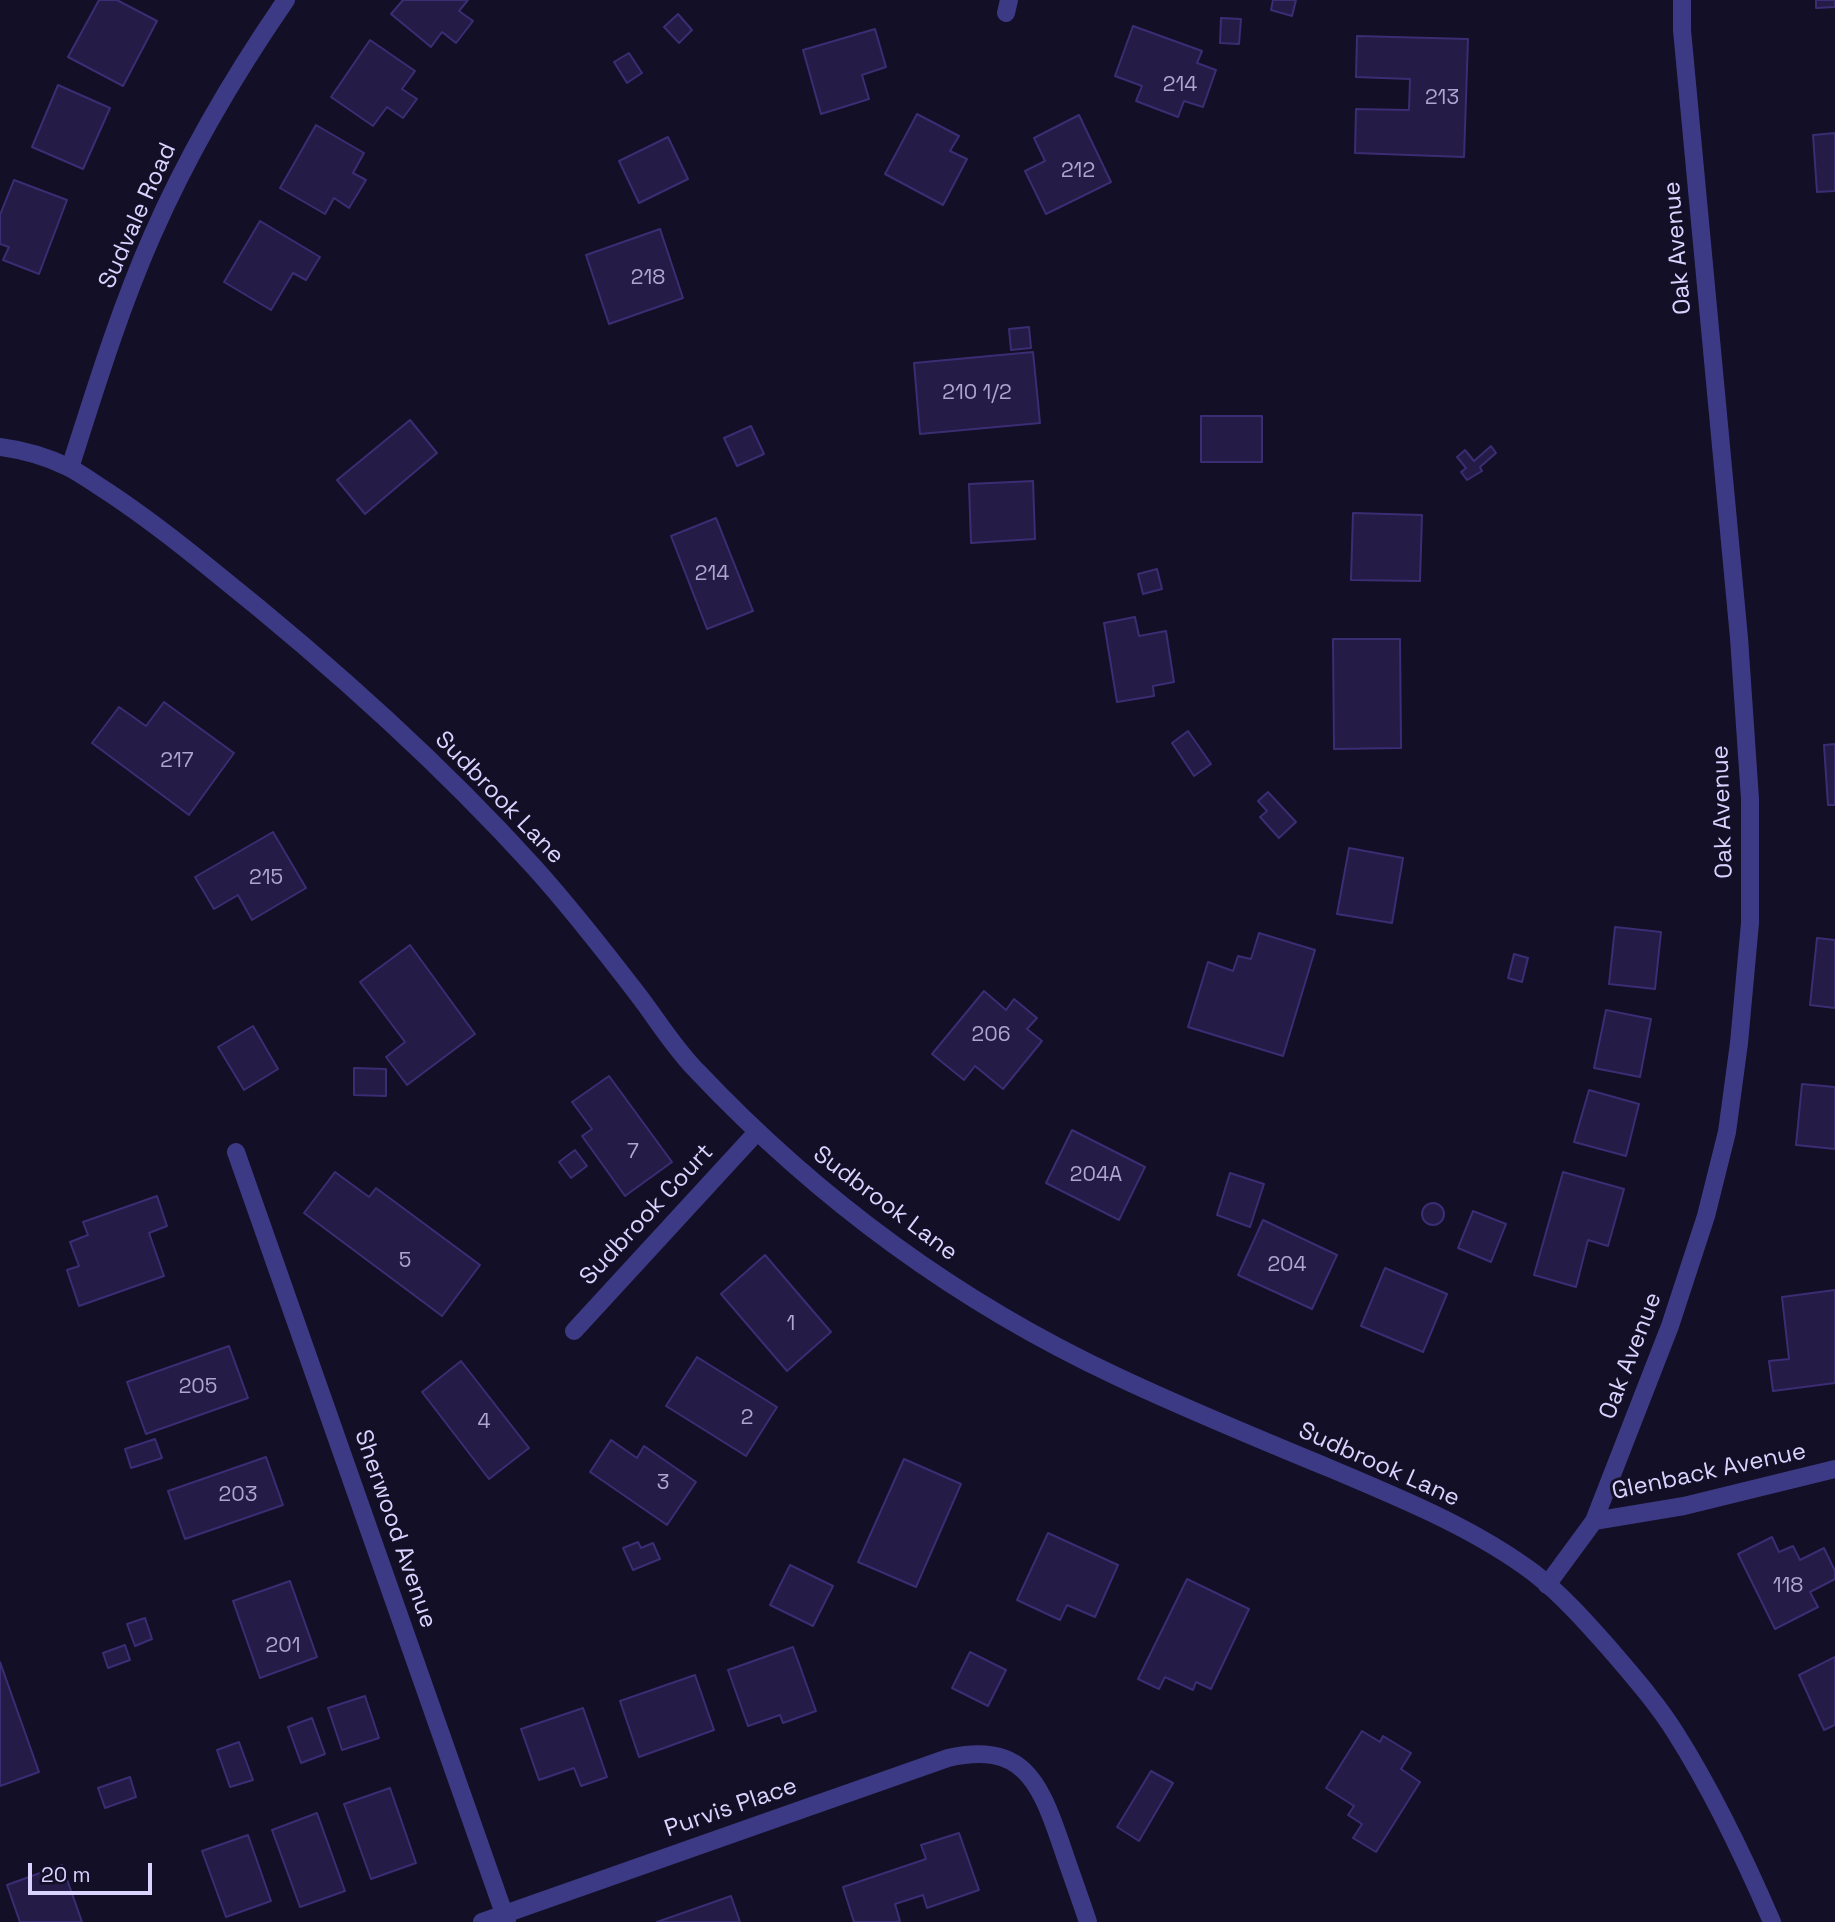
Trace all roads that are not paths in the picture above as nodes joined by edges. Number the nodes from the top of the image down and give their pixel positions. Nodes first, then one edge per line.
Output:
1 (286, 0) edge
2 (1682, 0) edge
3 (0, 447) edge
4 (70, 468) junction
5 (757, 1132) junction
6 (236, 1152) dead end
7 (574, 1331) dead end
8 (1835, 1469) edge
9 (1594, 1521) junction
10 (1547, 1585) junction
11 (506, 1918) edge
12 (482, 1922) edge
13 (1088, 1922) edge
14 (1772, 1922) edge

1 - 4 street, Sudvale Road
2 - 9 street, Oak Avenue
3 - 4 street, Sudbrook Lane
4 - 5 street, Sudbrook Lane
5 - 7 street, Sudbrook Court
5 - 10 street, Sudbrook Lane
6 - 11 street, Sherwood Avenue
8 - 9 street, Glenback Avenue
9 - 10 street, Oak Avenue
10 - 14 street, Sudbrook Lane
11 - 12 street, Purvis Place
11 - 13 street, Purvis Place

